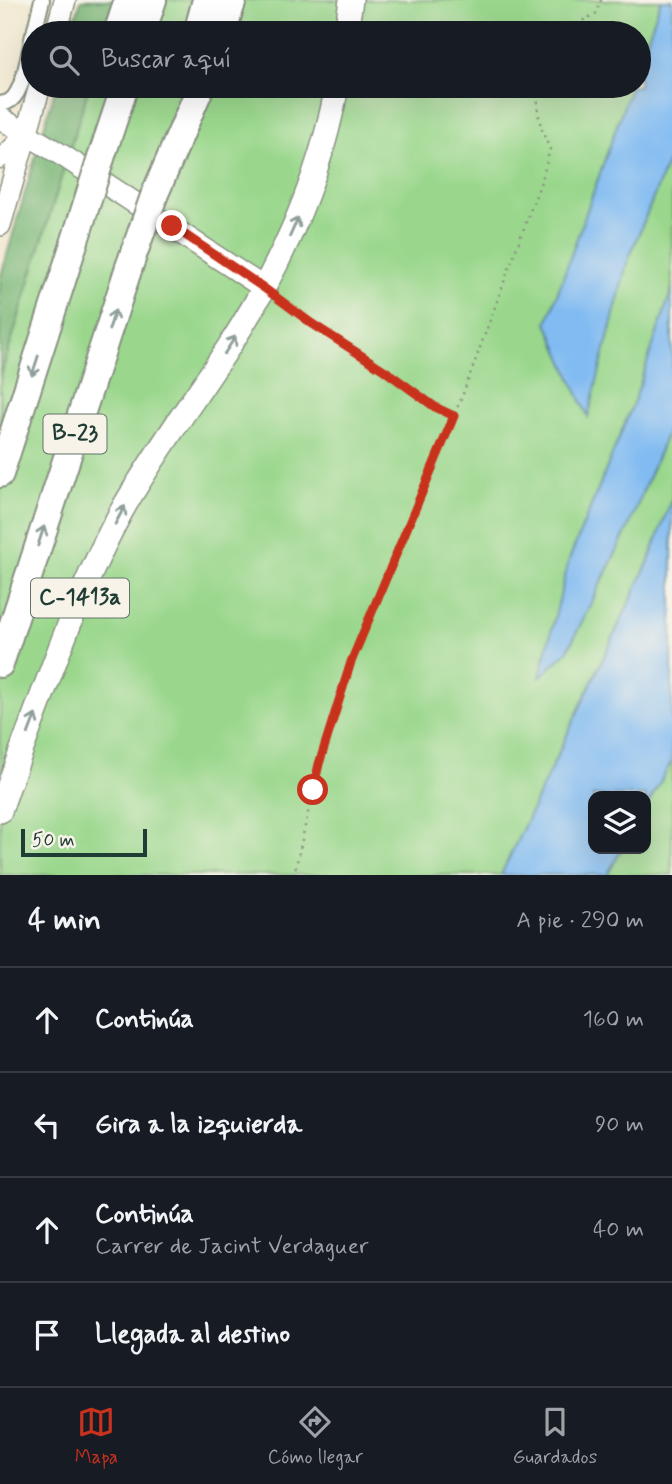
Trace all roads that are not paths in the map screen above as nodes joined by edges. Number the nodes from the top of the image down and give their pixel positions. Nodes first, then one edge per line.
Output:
1 (42, 0) edge
2 (65, 0) edge
3 (128, 0) edge
4 (153, 0) edge
5 (206, 0) edge
6 (233, 0) edge
7 (351, 0) edge
8 (36, 21) edge
9 (59, 21) edge
10 (121, 21) edge
11 (146, 21) edge
12 (200, 21) edge
13 (226, 21) edge
14 (348, 21) edge
15 (21, 82) edge
16 (36, 98) edge
17 (108, 98) edge
18 (121, 98) edge
19 (180, 98) edge
20 (196, 98) edge
21 (334, 98) edge
22 (0, 104) edge
23 (0, 118) edge
24 (26, 134) junction
25 (101, 158) junction
26 (0, 159) edge
27 (153, 196) junction
28 (0, 225) edge
29 (264, 288) junction
30 (0, 474) edge
31 (0, 664) edge
32 (0, 811) edge

1 - 8 street
2 - 9 main road
3 - 10 highway
4 - 11 highway
5 - 12 highway
6 - 13 highway
7 - 14 main road
15 - 22 street
16 - 24 main road
17 - 25 highway
18 - 25 highway, B-23
19 - 27 highway, B-23
20 - 27 highway
29 -> 21 main road, C-1413a
23 - 24 main road
24 - 26 street
24 - 28 main road
24 - 29 main road
25 -> 30 highway, B-23, bridge
31 -> 27 highway, B-23, bridge
32 -> 29 main road, C-1413a

